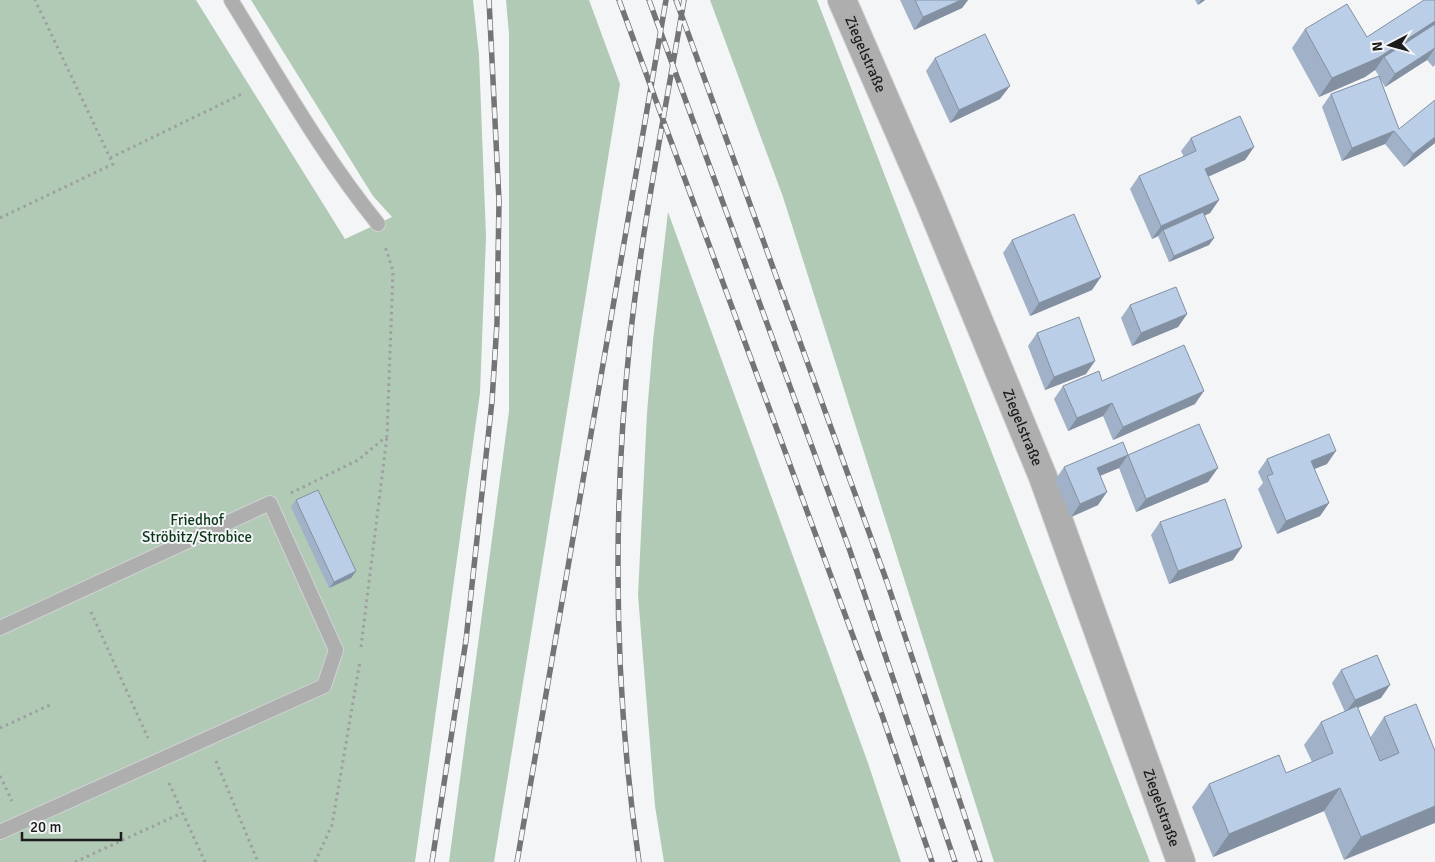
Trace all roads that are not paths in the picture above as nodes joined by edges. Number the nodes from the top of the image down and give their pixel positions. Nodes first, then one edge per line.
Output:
1 (231, 0) edge
2 (842, 0) edge
3 (378, 224) road end
4 (0, 628) edge
5 (0, 832) edge
6 (1181, 862) edge

1 - 3 lane
2 - 6 street, Ziegelstraße
4 - 5 lane

